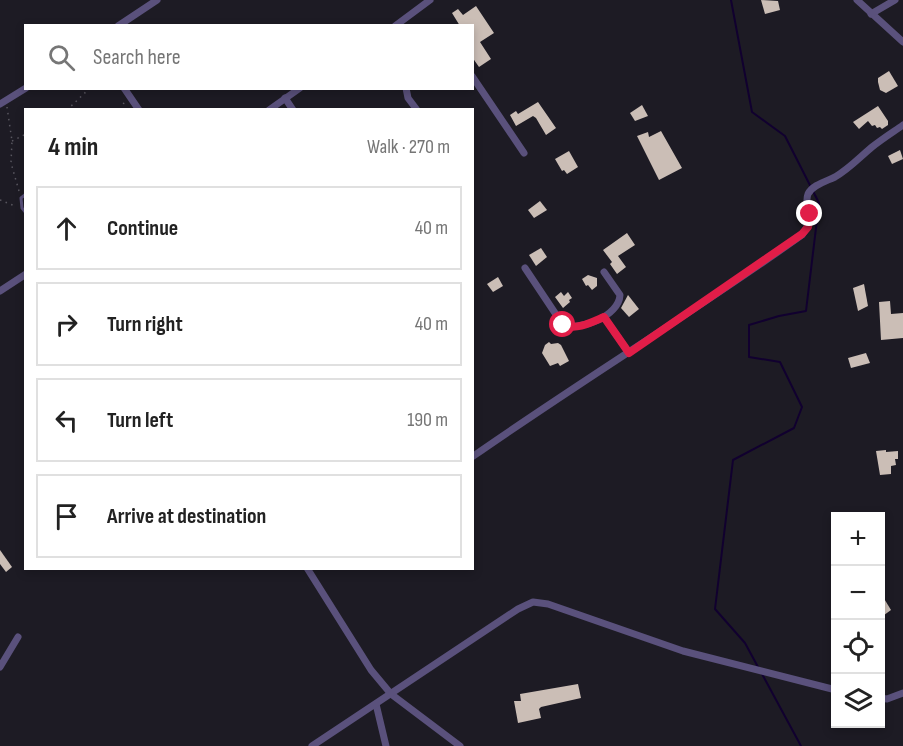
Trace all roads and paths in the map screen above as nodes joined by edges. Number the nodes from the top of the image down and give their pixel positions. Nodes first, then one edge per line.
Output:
1 (157, 0) edge
2 (430, 0) edge
3 (857, 0) edge
4 (895, 0) edge
5 (871, 14) junction
6 (121, 24) edge
7 (398, 24) edge
8 (903, 42) edge
9 (474, 79) edge
10 (24, 89) edge
11 (88, 90) edge
12 (125, 90) edge
13 (297, 90) edge
14 (406, 90) edge
15 (285, 98) junction
16 (3, 103) edge
17 (69, 108) edge
18 (138, 108) edge
19 (272, 108) edge
20 (292, 108) edge
21 (416, 108) edge
22 (903, 125) edge
23 (24, 135) edge
24 (12, 141) junction
25 (524, 153) dead end
26 (24, 196) edge
27 (21, 198) junction
28 (0, 200) edge
29 (22, 208) junction
30 (24, 210) edge
31 (525, 268) dead end
32 (604, 272) dead end
33 (24, 275) edge
34 (0, 291) edge
35 (604, 317) junction
36 (629, 353) junction
37 (474, 456) edge
38 (308, 570) edge
39 (18, 637) dead end
40 (0, 668) edge
41 (831, 689) edge
42 (903, 693) edge
43 (391, 694) junction
44 (885, 699) edge
45 (376, 704) junction
46 (312, 746) edge
47 (386, 746) edge
48 (460, 746) edge

1 - 6 street
2 - 7 street
3 - 5 street
4 - 5 street
5 - 8 street
9 - 25 street
10 - 16 street
11 - 17 path
12 - 18 street
13 - 15 street
14 - 21 street
15 - 19 street
15 - 20 street
16 - 24 path
22 - 36 street
23 - 24 path
24 - 27 path
26 - 27 lane
27 - 29 lane
28 - 29 path
29 - 30 lane
31 - 35 street
32 - 35 street
33 - 34 street
35 - 36 street
36 - 37 street
38 - 43 street
39 - 40 street
41 - 43 street
42 - 44 street
43 - 45 street
43 - 48 street
45 - 46 street
45 - 47 street

